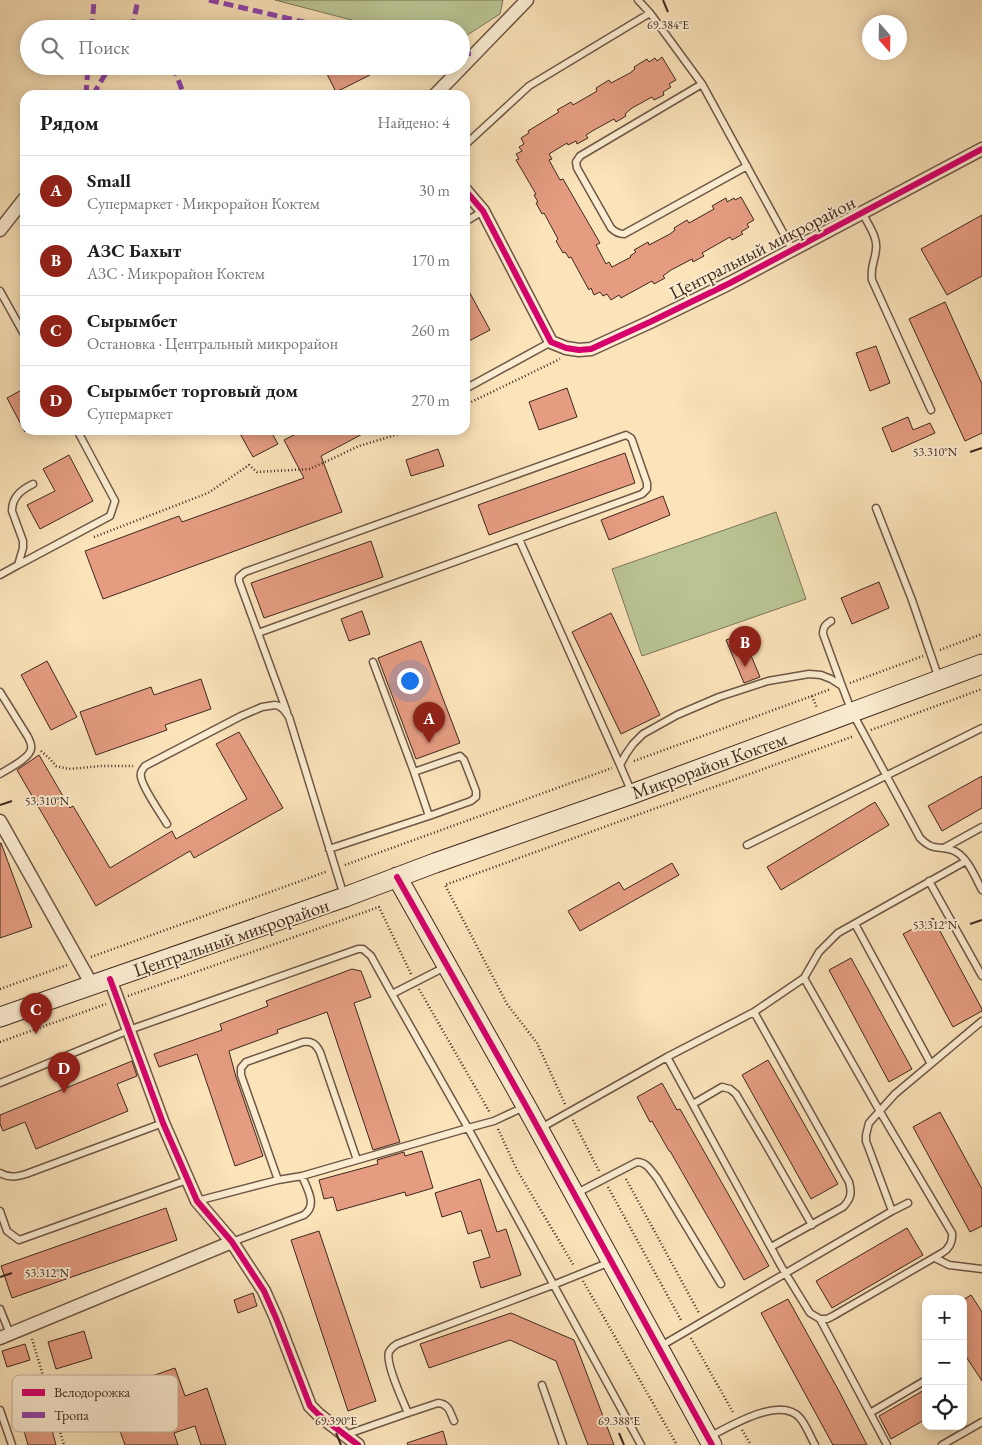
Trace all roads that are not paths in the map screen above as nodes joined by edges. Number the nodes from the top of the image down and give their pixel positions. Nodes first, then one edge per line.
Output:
1 (527, 0) edge
2 (638, 0) edge
3 (650, 13) junction
4 (470, 59) edge
5 (454, 75) edge
6 (702, 84) junction
7 (440, 90) edge
8 (470, 140) edge
9 (982, 149) edge
10 (747, 166) junction
11 (470, 196) edge
12 (20, 204) edge
13 (483, 211) junction
14 (862, 212) junction
15 (470, 219) edge
16 (0, 230) edge
17 (792, 249) junction
18 (0, 292) edge
19 (20, 327) edge
20 (551, 342) junction
21 (470, 386) edge
22 (931, 410) dead end
23 (80, 435) edge
24 (33, 484) dead end
25 (876, 508) dead end
26 (519, 538) junction
27 (18, 565) junction
28 (0, 575) edge
29 (831, 621) dead end
30 (258, 634) junction
31 (372, 662) dead end
32 (982, 664) edge
33 (939, 680) junction
34 (842, 686) junction
35 (0, 692) edge
36 (852, 712) junction
37 (289, 717) junction
38 (982, 728) edge
39 (620, 766) junction
40 (414, 772) junction
41 (0, 774) edge
42 (886, 777) junction
43 (632, 794) junction
44 (429, 816) junction
45 (167, 824) dead end
46 (1, 825) edge
47 (982, 827) edge
48 (747, 845) dead end
49 (944, 848) junction
50 (329, 849) junction
51 (966, 861) junction
52 (398, 877) junction
53 (929, 881) junction
54 (982, 890) edge
55 (345, 897) junction
56 (855, 924) junction
57 (446, 966) junction
58 (982, 976) edge
59 (804, 978) junction
60 (110, 980) junction
61 (92, 985) junction
62 (392, 994) junction
63 (754, 1012) junction
64 (0, 1017) edge
65 (982, 1021) edge
66 (129, 1030) junction
67 (667, 1057) junction
68 (931, 1064) junction
69 (0, 1082) edge
70 (693, 1104) junction
71 (526, 1106) junction
72 (879, 1110) junction
73 (164, 1123) junction
74 (468, 1128) junction
75 (538, 1130) junction
76 (357, 1160) junction
77 (0, 1173) edge
78 (302, 1176) junction
79 (187, 1180) junction
80 (278, 1180) junction
81 (574, 1195) junction
82 (196, 1201) junction
83 (908, 1203) dead end
84 (0, 1211) edge
85 (892, 1211) junction
86 (812, 1225) junction
87 (232, 1242) junction
88 (771, 1247) junction
89 (935, 1258) junction
90 (611, 1261) junction
91 (982, 1269) edge
92 (785, 1273) junction
93 (721, 1284) dead end
94 (553, 1285) junction
95 (0, 1309) edge
96 (820, 1319) junction
97 (5, 1336) edge
98 (658, 1348) junction
99 (922, 1382) edge
100 (542, 1385) dead end
101 (0, 1410) edge
102 (408, 1413) junction
103 (870, 1413) junction
104 (454, 1420) dead end
105 (982, 1422) edge
106 (346, 1435) junction
107 (710, 1441) edge
108 (12, 1445) edge
109 (358, 1445) edge
110 (563, 1445) edge
111 (641, 1445) edge
112 (816, 1445) edge
113 (887, 1445) edge
114 (942, 1445) edge

1 - 4 street
2 - 3 lane
3 - 6 lane
3 - 8 lane
5 - 7 street
6 - 10 lane
6 - 10 lane
9 - 14 street, Центральный микрорайон
10 - 17 lane
11 - 13 street
12 - 16 street
13 - 15 lane
13 - 20 street
14 - 17 street, Центральный микрорайон
14 - 22 lane
17 - 20 street, Центральный микрорайон
18 - 19 lane
20 - 21 lane
23 - 27 lane
24 - 27 lane
25 - 33 lane
26 - 30 lane
26 - 30 lane
26 - 39 lane
27 - 28 lane
29 - 34 lane
30 - 37 lane
31 - 40 lane
32 - 33 main road, Микрорайон Коктем
33 - 36 main road, Микрорайон Коктем
34 - 36 lane
34 - 39 lane
35 - 41 lane
36 - 42 lane
36 - 43 main road, Микрорайон Коктем
37 - 45 lane
37 - 50 lane
38 - 42 lane
39 - 43 lane
40 - 44 lane
40 - 44 lane
42 - 48 lane
42 - 49 lane
43 - 52 main road, Микрорайон Коктем
44 - 50 lane
46 - 61 street
47 - 49 lane
49 - 51 lane
50 - 55 lane
51 - 53 lane
51 - 54 lane
52 - 55 main road, Центральный микрорайон
52 - 57 main road
53 - 56 lane
53 - 58 lane
55 - 60 main road, Центральный микрорайон
56 - 59 lane
56 - 68 lane
57 - 62 lane
57 - 71 main road
59 - 63 lane
59 - 72 lane
60 - 61 main road, Центральный микрорайон
60 - 66 street
61 - 64 main road, Центральный микрорайон
62 - 66 lane
62 - 74 lane
63 - 67 lane
63 - 86 lane
65 - 68 lane
66 - 69 lane
66 - 73 street
67 - 70 lane
67 - 75 lane
68 - 72 lane
70 - 86 lane
70 - 88 lane
71 - 74 lane
71 - 75 main road
72 - 85 lane
72 - 89 lane
73 - 77 lane
73 - 79 street
74 - 76 lane
74 - 94 lane
75 - 81 main road
76 - 78 lane
76 - 80 lane
78 - 80 lane
78 - 87 lane
79 - 82 street
79 - 84 lane
80 - 82 lane
81 - 90 main road
81 - 93 lane
82 - 87 street
83 - 85 lane
85 - 92 lane
86 - 88 lane
87 - 97 street
87 - 106 street
88 - 92 lane
89 - 91 lane
89 - 96 lane
90 - 94 lane
90 - 98 main road
92 - 96 lane
92 - 98 lane
94 - 102 lane
94 - 111 lane
95 - 97 lane
96 - 103 lane
98 - 107 main road
99 - 103 lane
100 - 110 lane
101 - 108 lane
102 - 104 lane
102 - 106 lane
103 - 113 lane
105 - 114 lane
106 - 109 street
107 - 112 lane

